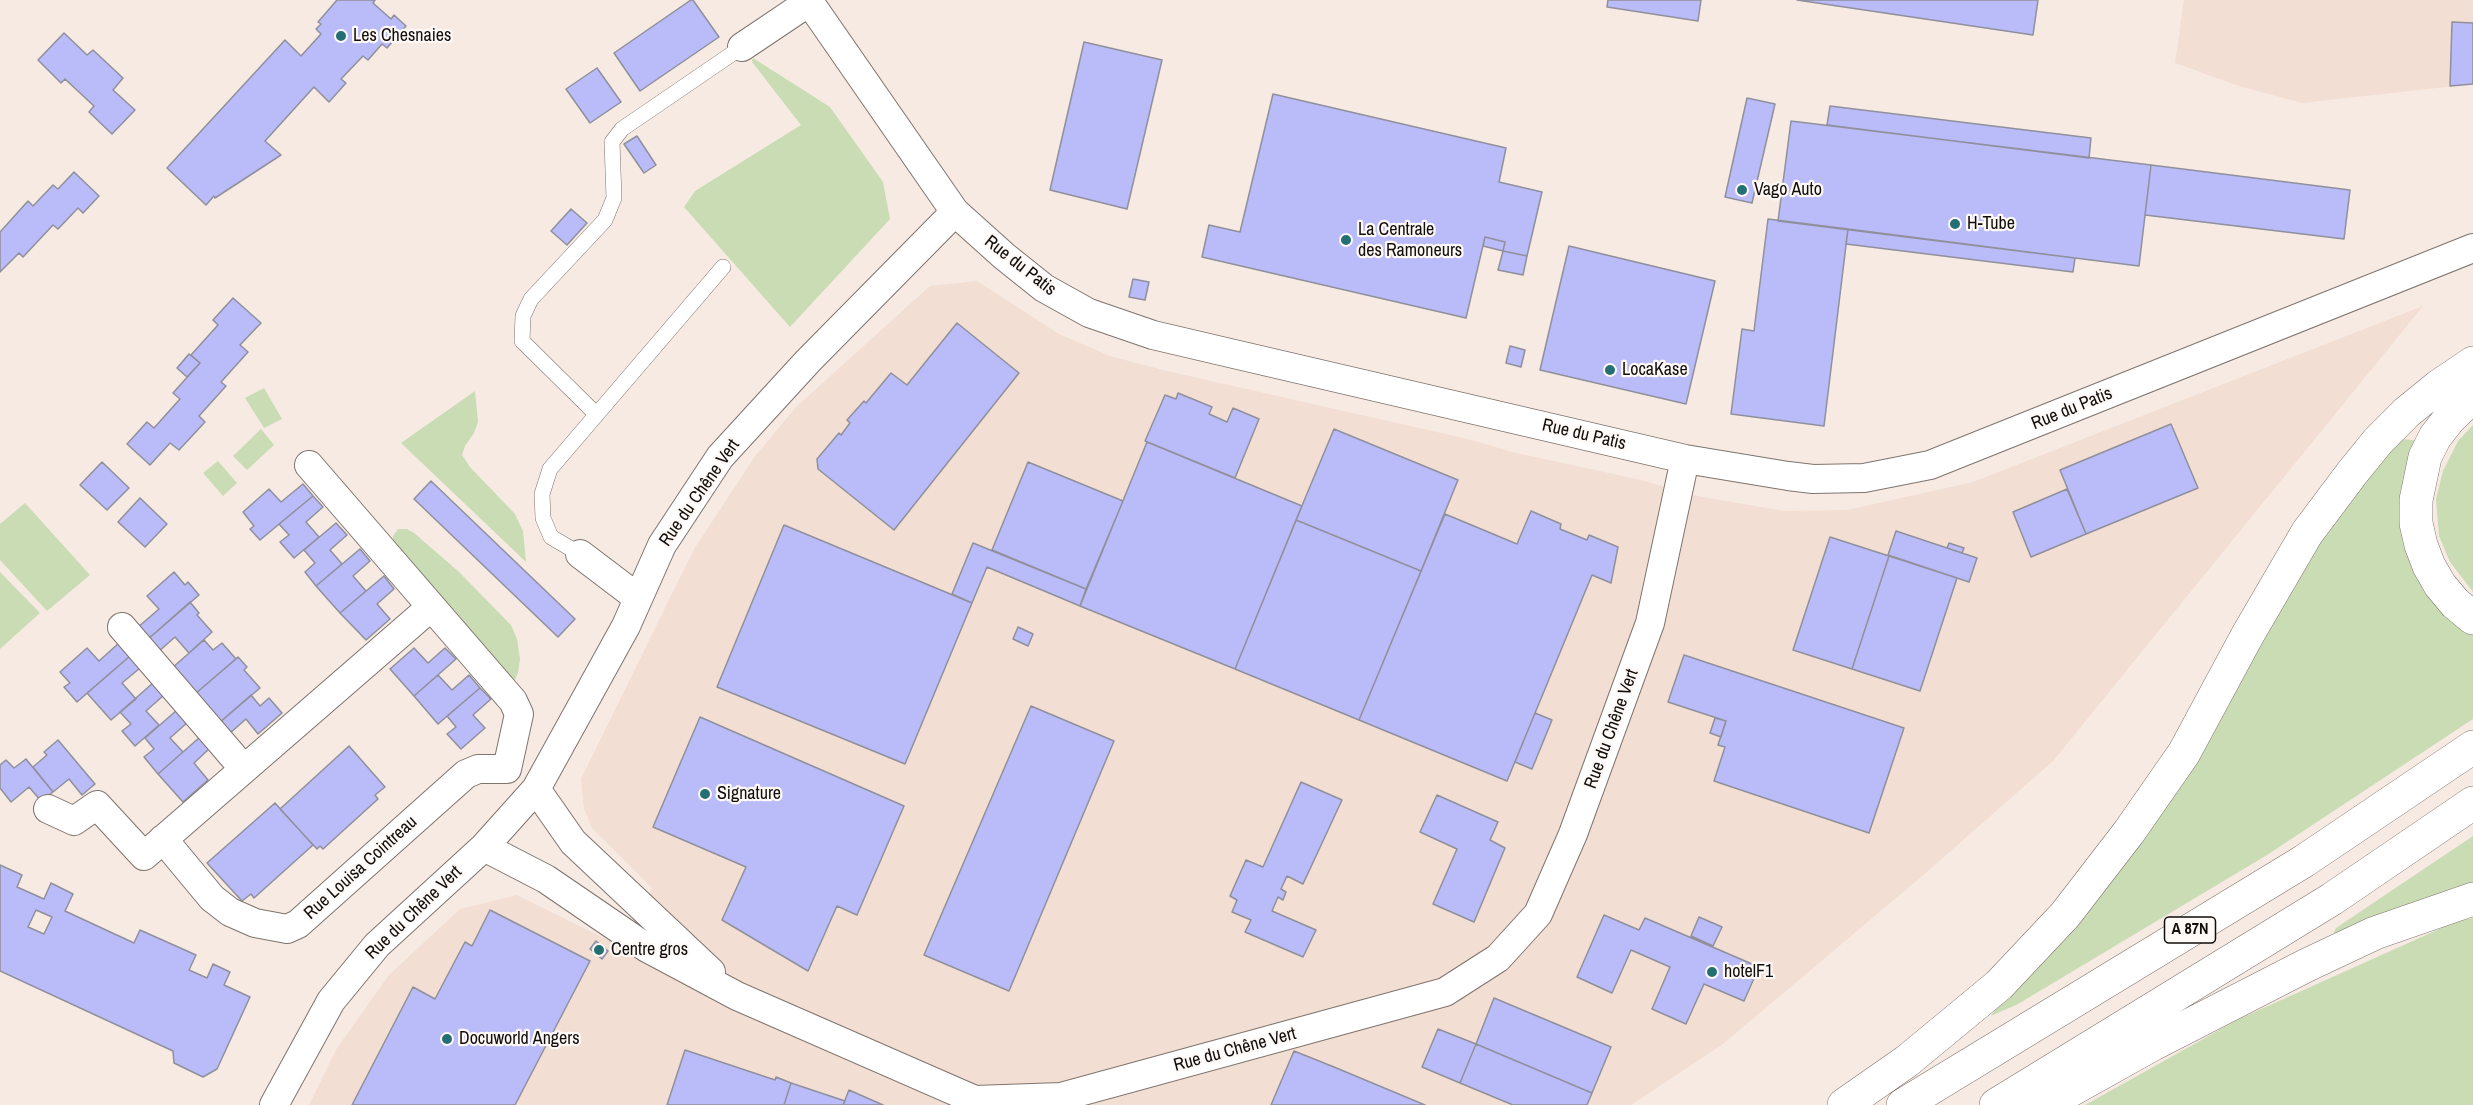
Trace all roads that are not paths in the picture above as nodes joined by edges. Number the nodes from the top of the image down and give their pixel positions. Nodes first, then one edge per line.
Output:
1 (809, 1) edge
2 (742, 46) joint
3 (955, 212) junction
4 (2473, 248) edge
5 (723, 267) dead end
6 (2473, 363) edge
7 (2473, 396) edge
8 (596, 414) junction
9 (1685, 459) junction
10 (309, 465) dead end
11 (580, 554) joint
12 (638, 598) junction
13 (431, 607) junction
14 (2473, 618) edge
15 (122, 627) dead end
16 (2473, 747) edge
17 (244, 769) junction
18 (523, 782) junction
19 (2473, 803) edge
20 (48, 809) dead end
21 (163, 839) junction
22 (484, 847) junction
23 (2473, 899) edge
24 (737, 996) junction
25 (274, 1105) edge
26 (1844, 1105) edge
27 (1903, 1105) edge
28 (1996, 1105) edge
29 (2044, 1105) edge

1 - 2 street
1 - 3 street, Rue du Patis
2 - 8 lane
3 - 9 street, Rue du Patis
3 - 12 street, Rue du Chêne Vert
4 - 9 street, Rue du Patis
5 - 8 lane
6 - 26 highway
7 - 14 highway
8 - 11 lane
9 - 24 street, Rue du Chêne Vert
10 - 13 street
11 - 12 street
12 - 18 street, Rue du Chêne Vert
13 - 17 street
13 - 18 street
15 - 17 street
16 - 27 highway, A 87N
17 - 21 street
18 - 21 street, Rue Louisa Cointreau
18 - 22 street, Rue du Chêne Vert
18 - 24 street
19 - 28 highway, A 87N
20 - 21 street
22 - 24 street, Rue du Chêne Vert
22 - 25 street, Rue du Chêne Vert
23 - 29 highway

